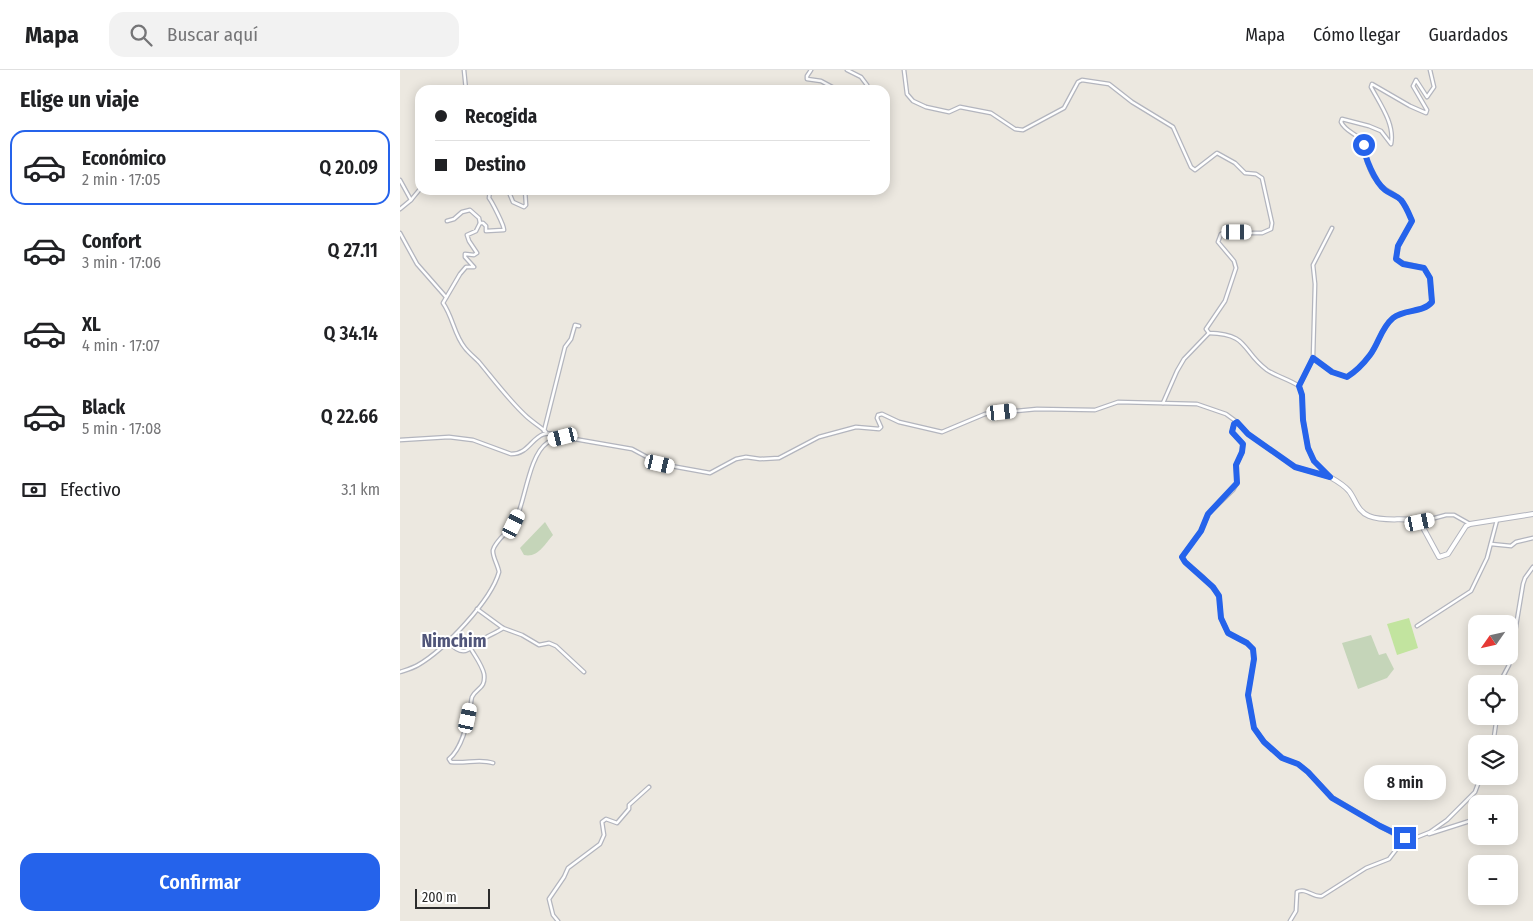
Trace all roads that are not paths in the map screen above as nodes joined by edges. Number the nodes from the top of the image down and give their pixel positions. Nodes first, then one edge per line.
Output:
1 (464, 70) edge
2 (811, 70) edge
3 (847, 70) edge
4 (904, 70) edge
5 (1430, 70) edge
6 (466, 85) edge
7 (829, 85) edge
8 (867, 85) dead end
9 (400, 180) edge
10 (415, 195) edge
11 (489, 195) edge
12 (510, 195) edge
13 (525, 195) edge
14 (411, 200) junction
15 (400, 209) edge
16 (447, 220) dead end
17 (480, 223) junction
18 (1332, 228) dead end
19 (400, 232) edge
20 (446, 297) junction
21 (579, 326) dead end
22 (1209, 333) junction
23 (1313, 358) junction
24 (1299, 386) junction
25 (1163, 403) junction
26 (1237, 422) junction
27 (546, 432) junction
28 (563, 437) junction
29 (400, 440) edge
30 (1330, 477) junction
31 (1533, 514) edge
32 (1497, 520) junction
33 (1420, 522) junction
34 (1470, 524) junction
35 (1533, 538) edge
36 (1491, 544) junction
37 (1533, 567) edge
38 (477, 609) junction
39 (1417, 626) dead end
40 (503, 628) junction
41 (448, 642) junction
42 (471, 649) junction
43 (400, 672) edge
44 (584, 672) dead end
45 (1504, 675) edge
46 (493, 763) dead end
47 (1478, 785) edge
48 (649, 787) dead end
49 (1468, 822) edge
50 (1405, 838) junction
51 (1415, 838) junction
52 (558, 921) edge
53 (1290, 921) edge

1 - 6 street
2 - 7 street
3 - 8 street
4 - 22 street
5 - 23 street
9 - 14 street
10 - 14 street
11 - 17 street
12 - 13 street
14 - 15 street
16 - 17 street
17 - 20 street
18 - 23 street
19 - 20 street
20 - 27 street
21 - 27 street
22 - 24 street
22 - 25 street
23 - 24 street
24 - 30 street
25 - 26 street
25 - 28 street
26 - 30 street
26 - 50 street
27 - 28 street
27 - 29 street
28 - 38 street
30 - 33 street
31 - 32 street
32 - 34 street
32 - 36 street
33 - 34 street
33 - 34 street
35 - 36 street
36 - 39 street
37 - 45 street
38 - 40 street
38 - 41 street
40 - 42 street
40 - 44 street
41 - 42 street
41 - 43 street
42 - 46 street
47 - 51 street
48 - 52 street
49 - 51 street
50 - 51 street
50 - 53 street

